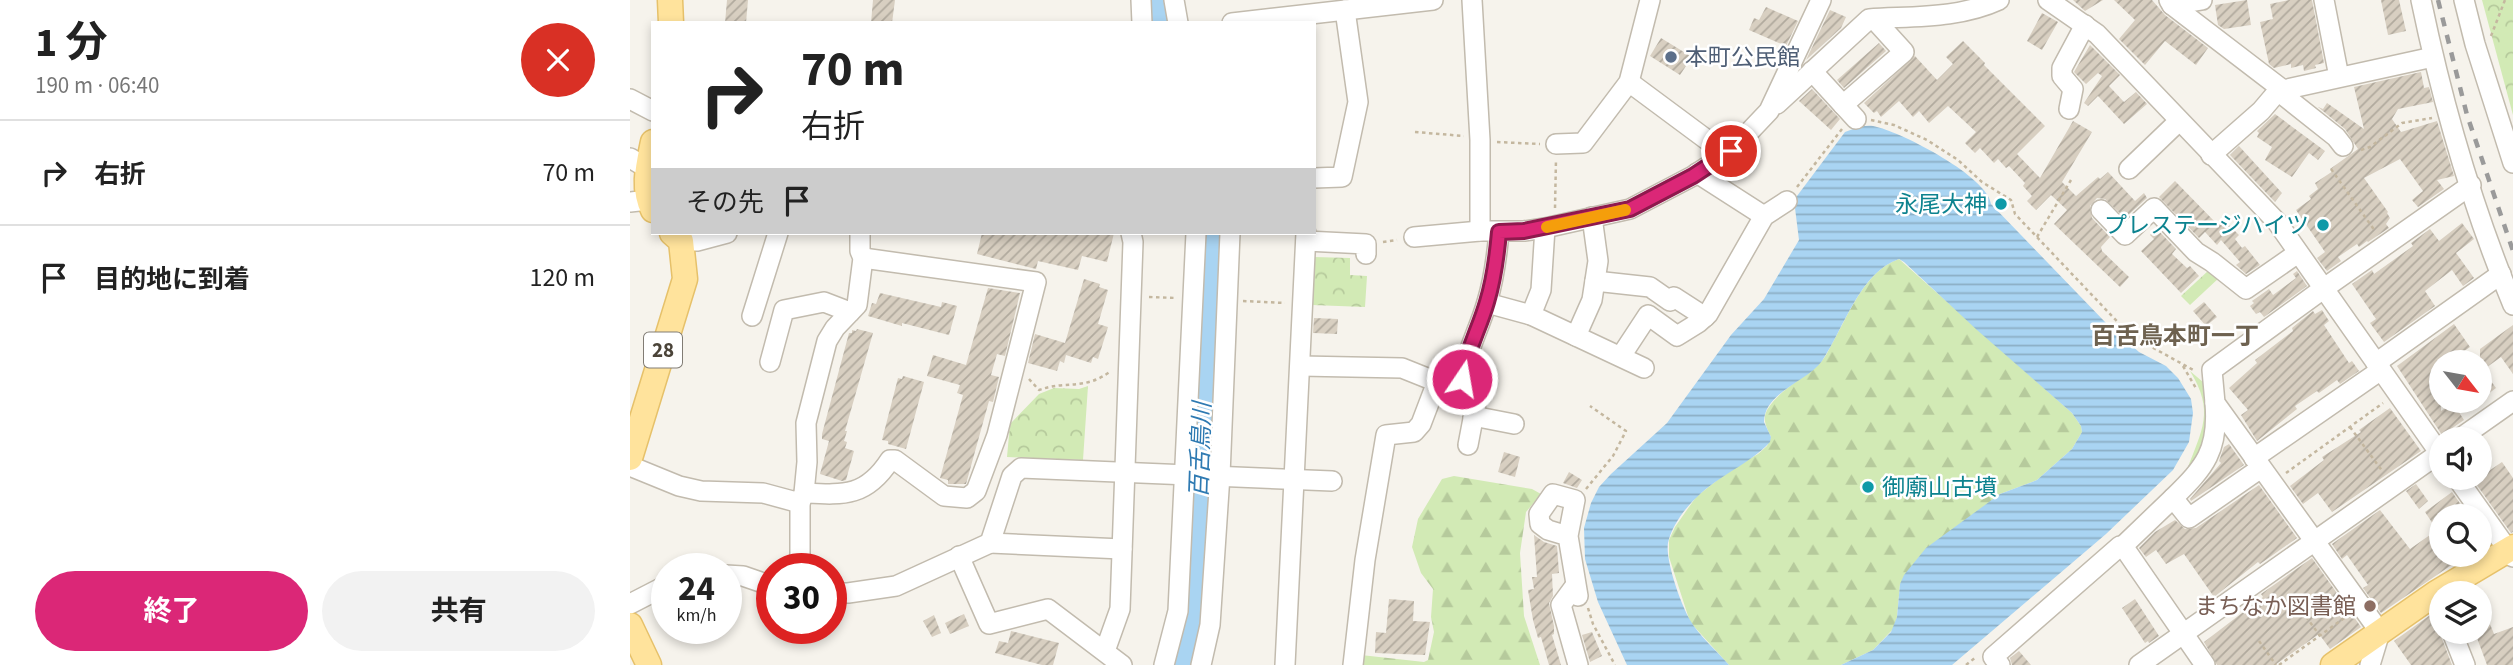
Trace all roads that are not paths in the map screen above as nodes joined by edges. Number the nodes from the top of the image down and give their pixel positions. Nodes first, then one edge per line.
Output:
1 (670, 0) edge
2 (1141, 0) edge
3 (1174, 0) edge
4 (1265, 0) edge
5 (1433, 0) edge
6 (1472, 0) edge
7 (1650, 0) edge
8 (1821, 0) edge
9 (1999, 0) edge
10 (2048, 0) edge
11 (2202, 0) edge
12 (2324, 0) edge
13 (2421, 0) edge
14 (2464, 0) edge
15 (1375, 3) edge
16 (2171, 3) edge
17 (1345, 10) junction
18 (1276, 18) junction
19 (1874, 19) junction
20 (671, 21) edge
21 (1142, 21) edge
22 (1178, 21) edge
23 (1249, 21) edge
24 (2085, 25) junction
25 (2433, 57) junction
26 (1812, 71) junction
27 (2339, 77) junction
28 (1629, 82) junction
29 (2281, 91) junction
30 (630, 99) edge
31 (2069, 109) dead end
32 (651, 110) edge
33 (1769, 111) junction
34 (2179, 121) junction
35 (1556, 144) road end
36 (651, 145) edge
37 (2352, 148) road end
38 (1726, 154) junction
39 (2211, 155) junction
40 (638, 163) edge
41 (2513, 163) edge
42 (2129, 169) dead end
43 (1697, 173) junction
44 (1316, 178) edge
45 (2471, 185) junction
46 (1787, 201) road end
47 (643, 204) edge
48 (2101, 209) dead end
49 (1764, 216) junction
50 (1592, 217) junction
51 (1549, 227) junction
52 (1490, 231) junction
53 (720, 235) edge
54 (777, 235) edge
55 (860, 235) edge
56 (1131, 235) edge
57 (1196, 235) edge
58 (1230, 235) edge
59 (677, 237) edge
60 (1306, 237) edge
61 (1415, 237) road end
62 (1366, 249) road end
63 (2298, 253) junction
64 (863, 258) junction
65 (2501, 274) junction
66 (1595, 281) junction
67 (2323, 289) junction
68 (1487, 303) junction
69 (2513, 304) edge
70 (850, 312) junction
71 (1531, 315) junction
72 (752, 316) dead end
73 (1705, 317) junction
74 (1576, 336) junction
75 (1620, 356) junction
76 (769, 362) dead end
77 (1301, 366) junction
78 (2378, 366) junction
79 (1644, 368) dead end
80 (1462, 379) junction
81 (1437, 382) junction
82 (2206, 398) junction
83 (2513, 401) edge
84 (638, 405) edge
85 (1473, 416) junction
86 (1514, 424) dead end
87 (2476, 427) edge
88 (2429, 437) edge
89 (1468, 445) dead end
90 (630, 458) edge
91 (2429, 461) edge
92 (630, 466) edge
93 (2263, 470) junction
94 (1124, 473) junction
95 (1187, 474) junction
96 (1216, 475) junction
97 (1293, 480) junction
98 (1332, 481) dead end
99 (2466, 490) edge
100 (802, 498) junction
101 (2172, 498) junction
102 (1568, 536) dead end
103 (2316, 541) junction
104 (990, 543) junction
105 (2123, 546) junction
106 (1122, 549) junction
107 (2511, 551) edge
108 (800, 553) edge
109 (958, 556) junction
110 (2466, 581) edge
111 (651, 593) edge
112 (847, 593) edge
113 (630, 604) edge
114 (2429, 605) edge
115 (630, 625) edge
116 (2380, 632) junction
117 (2183, 634) junction
118 (2457, 644) edge
119 (1105, 652) junction
120 (649, 665) edge
121 (1122, 665) edge
122 (1164, 665) edge
123 (1201, 665) edge
124 (1286, 665) edge
125 (1353, 665) edge
126 (1578, 665) edge
127 (2000, 665) edge
128 (2139, 665) edge
129 (2205, 665) edge
130 (2333, 665) edge
131 (2370, 665) edge
132 (2466, 665) edge

1 - 20 main road
2 - 21 street
3 - 22 street
4 - 18 street
5 - 15 street
6 - 52 street
7 - 28 street
8 - 33 street
9 - 19 street
10 - 24 street
11 - 16 street
12 - 27 street
13 - 25 street
14 - 41 street
15 - 17 street
16 - 29 street
17 - 18 street
17 - 44 street
18 - 23 street
19 - 26 street
19 - 26 street
24 - 31 street
24 - 34 street
25 - 27 street
25 - 45 street
26 - 33 street
27 - 29 street
28 - 35 street
28 - 38 street
29 - 37 street
29 - 39 street
30 - 32 street
33 - 38 street
34 - 39 street
34 - 42 street
36 - 40 main road
38 - 43 street
39 - 63 street
40 - 47 main road
43 - 49 street
43 - 50 street
45 - 65 street
45 - 67 street
46 - 49 street
48 - 63 street
49 - 73 street
50 - 51 street
50 - 66 street
51 - 52 street
51 - 71 street
52 - 61 street
52 - 68 street
53 - 59 street
54 - 72 street
55 - 64 street
56 - 94 street
57 - 95 street
58 - 96 street
59 - 84 main road, 28
60 - 62 street
60 - 77 street
63 - 67 street
64 - 70 street
64 - 100 street
65 - 69 street
65 - 78 street
66 - 73 street
66 - 74 street
67 - 78 street
67 - 82 street
68 - 71 street
68 - 80 street
70 - 76 street
70 - 100 street
71 - 74 street
73 - 75 street
74 - 75 street
75 - 79 street
77 - 81 street
77 - 97 street
78 - 88 street
78 - 93 street
80 - 81 street
80 - 85 street
81 - 125 street
82 - 93 street
82 - 101 street
83 - 87 street
84 - 90 main road, 28
85 - 86 street
85 - 89 street
91 - 103 street
92 - 100 street
93 - 101 street
93 - 103 street
94 - 95 street
94 - 104 street
94 - 106 street
95 - 96 street
95 - 122 street
96 - 97 street
96 - 123 street
97 - 98 street
97 - 124 street
99 - 107 street
100 - 108 street
101 - 105 street
102 - 126 street
103 - 116 street
103 - 117 street
104 - 106 street
104 - 109 street
105 - 117 street
105 - 127 street
106 - 119 street
107 - 110 main road
109 - 112 street
109 - 119 street
111 - 113 street
114 - 116 main road
115 - 120 main road
116 - 130 main road
116 - 131 street
117 - 128 street
117 - 129 street
118 - 132 street
119 - 121 street

